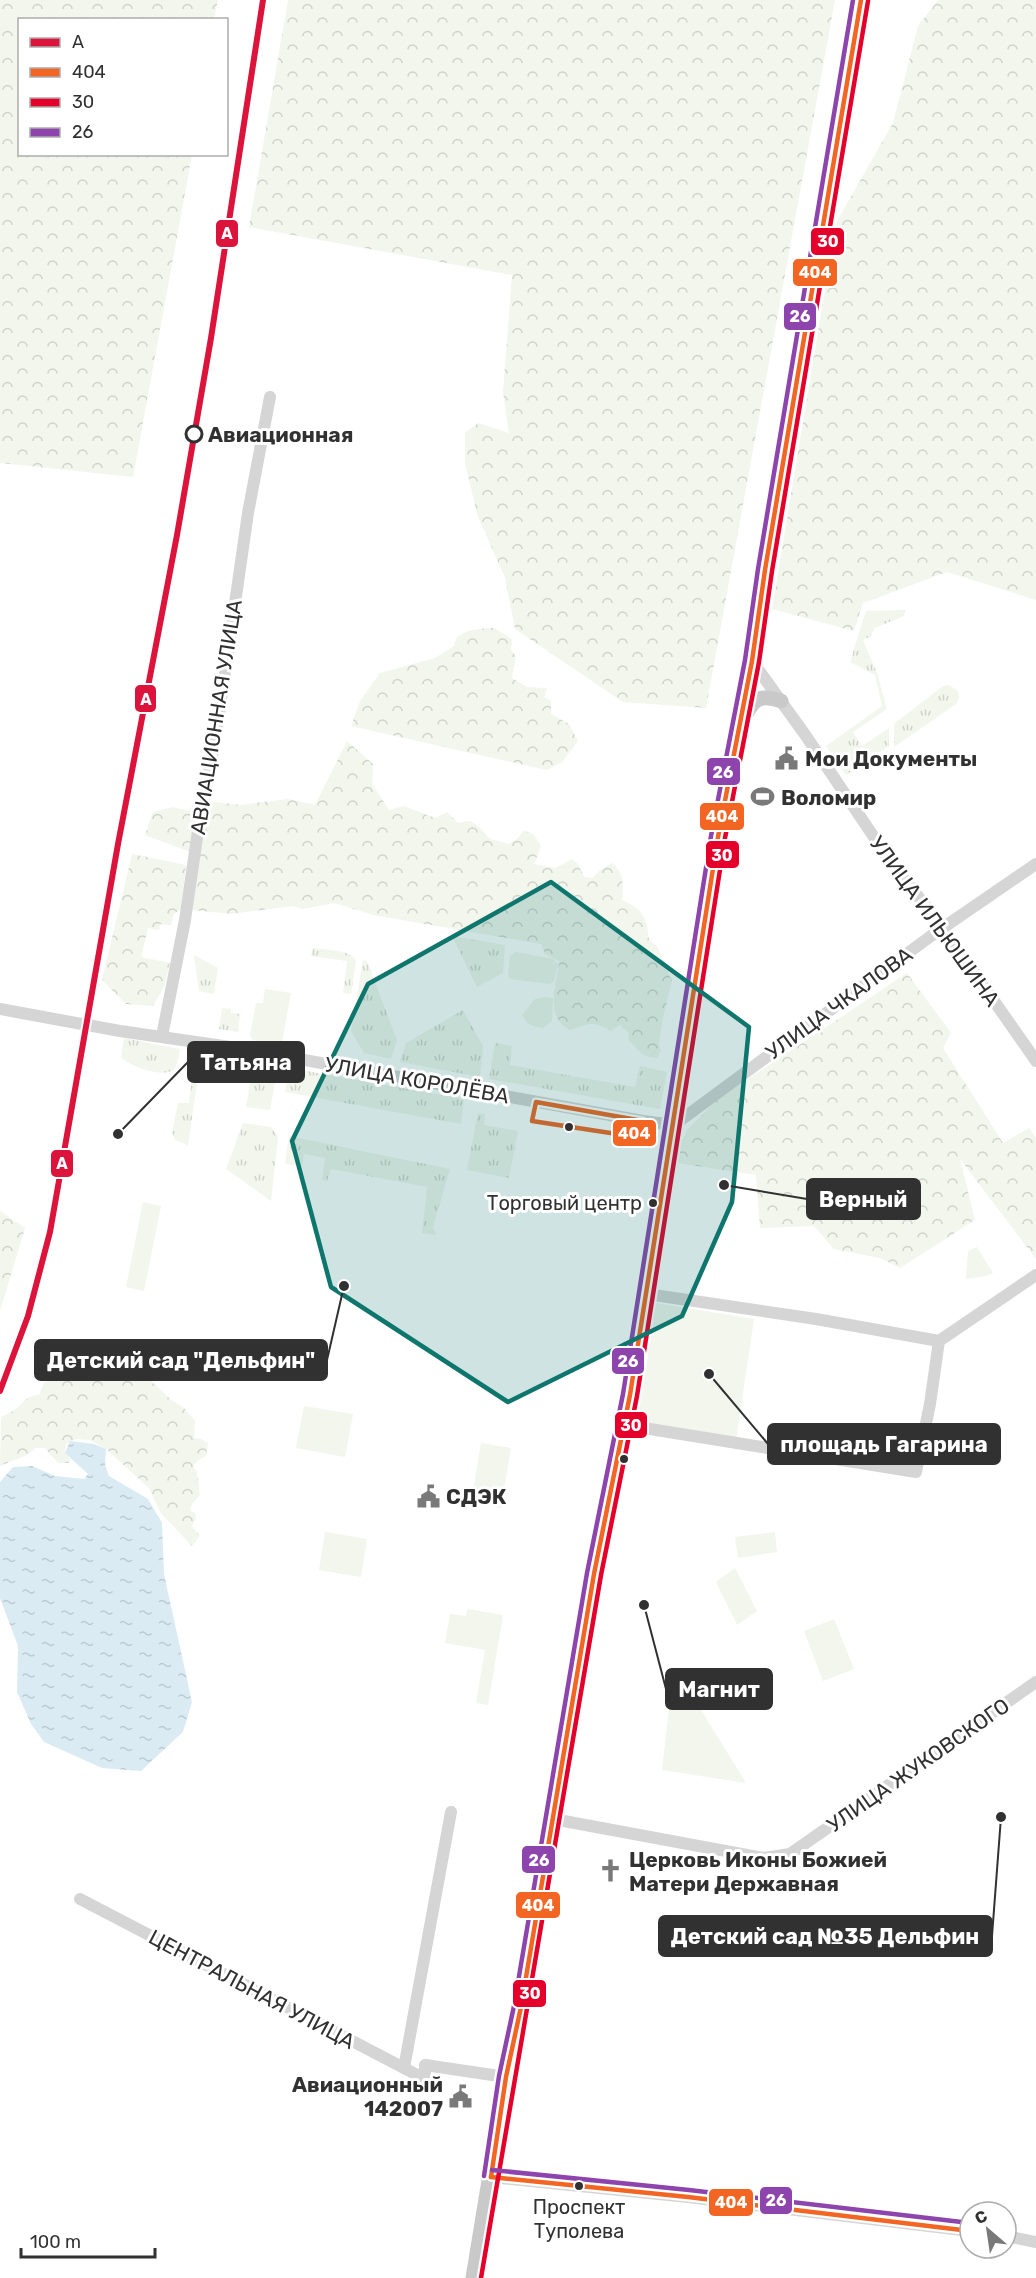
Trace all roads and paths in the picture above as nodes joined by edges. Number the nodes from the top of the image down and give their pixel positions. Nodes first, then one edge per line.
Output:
1 (861, 0) edge
2 (270, 397) dead end
3 (752, 662) junction
4 (781, 701) junction
5 (741, 724) junction
6 (1036, 864) edge
7 (943, 928) junction
8 (0, 1009) edge
9 (162, 1036) junction
10 (1036, 1061) edge
11 (674, 1125) junction
12 (1036, 1275) edge
13 (647, 1294) junction
14 (939, 1341) junction
15 (625, 1425) junction
16 (1036, 1682) edge
17 (451, 1812) dead end
18 (553, 1819) junction
19 (80, 1899) dead end
20 (404, 2068) junction
21 (506, 2077) junction
22 (490, 2177) junction
23 (958, 2230) edge
24 (1018, 2238) edge
25 (1036, 2242) edge
26 (473, 2278) edge

1 - 3 main road
2 - 9 street, АВИАЦИОННАЯ УЛИЦА
3 - 4 street, УЛИЦА ИЛЬЮШИНА
3 - 5 main road
4 - 5 main road
4 - 7 street, УЛИЦА ИЛЬЮШИНА
5 - 11 main road
6 - 7 street, УЛИЦА ЧКАЛОВА
7 - 10 street, УЛИЦА ИЛЬЮШИНА
7 - 11 street, УЛИЦА ЧКАЛОВА
8 - 9 street, УЛИЦА КОРОЛЁВА
9 - 11 street, УЛИЦА КОРОЛЁВА
11 - 13 main road
12 - 14 street
13 - 14 street
13 - 15 main road
14 - 15 street
15 - 18 main road
16 - 18 street, УЛИЦА ЖУКОВСКОГО
17 - 20 street
18 - 21 main road
19 - 20 street, ЦЕНТРАЛЬНАЯ УЛИЦА
20 - 21 street, ЦЕНТРАЛЬНАЯ УЛИЦА
21 - 22 main road
22 - 23 street
22 - 26 main road
24 - 25 street

